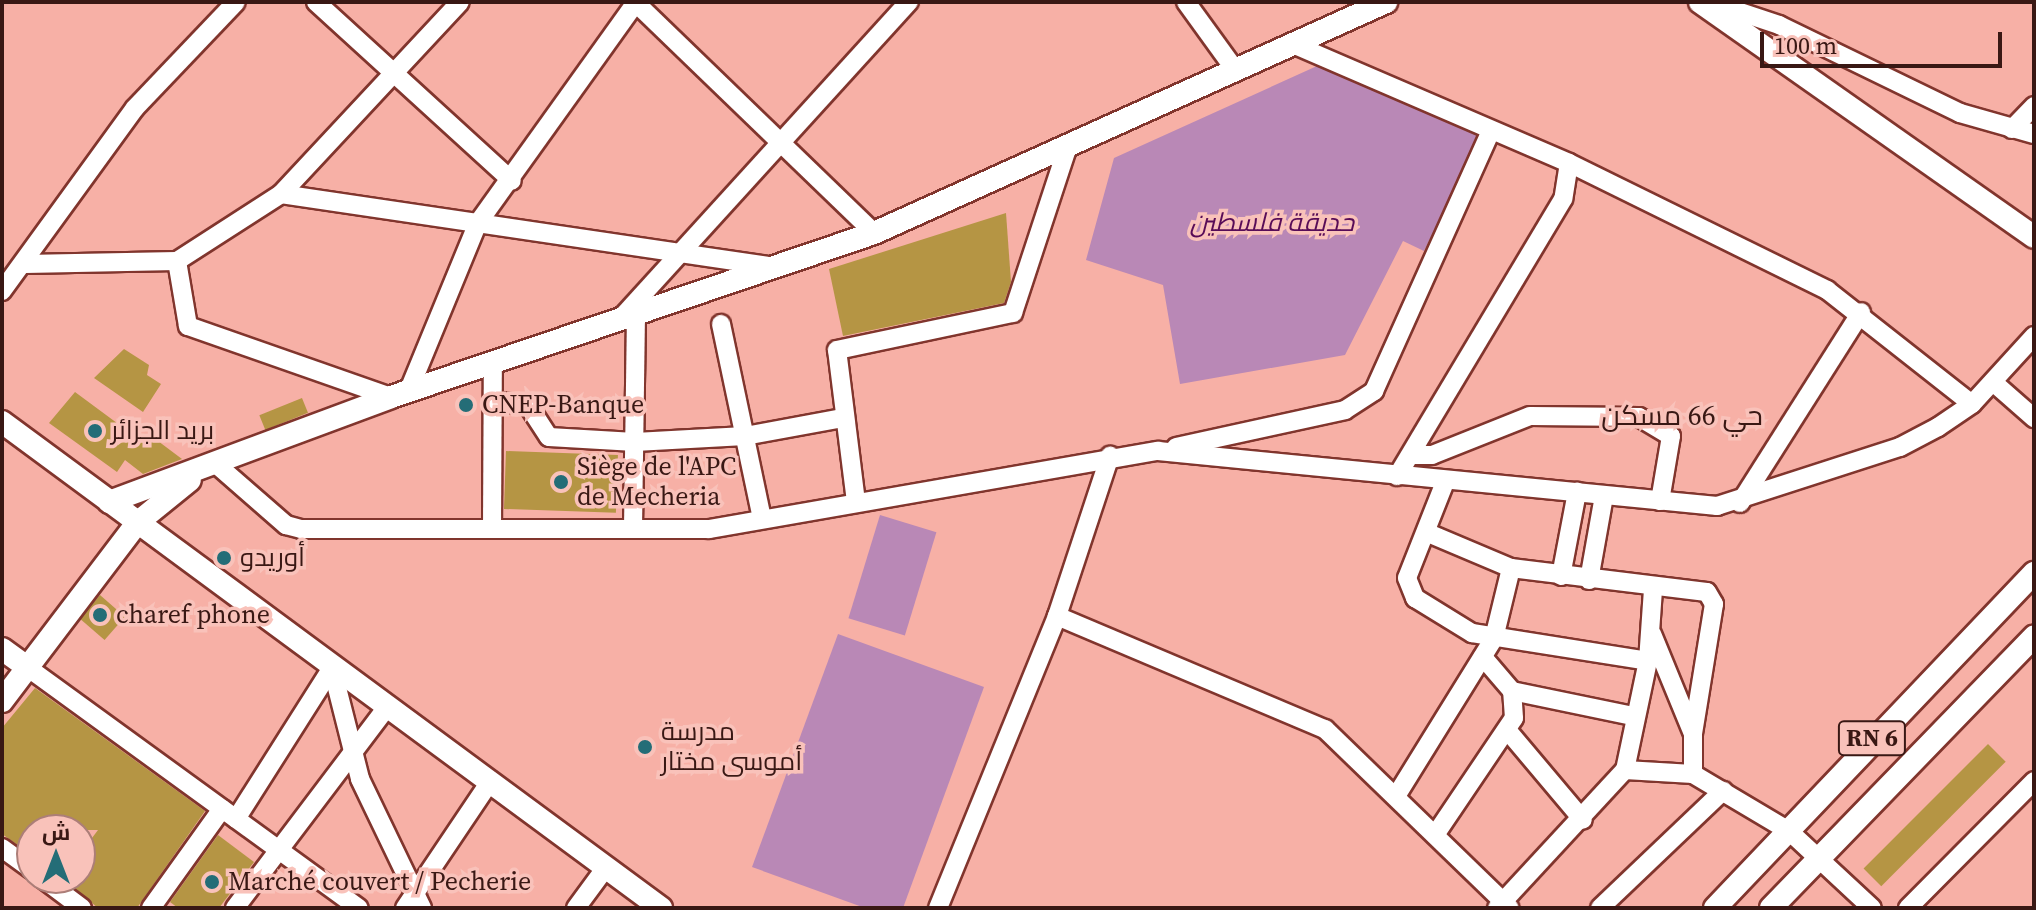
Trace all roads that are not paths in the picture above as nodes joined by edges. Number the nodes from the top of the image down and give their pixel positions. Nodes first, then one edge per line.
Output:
1 (236, 2) edge
2 (316, 2) edge
3 (460, 2) edge
4 (635, 2) edge
5 (909, 2) edge
6 (1186, 2) edge
7 (1386, 2) edge
8 (1700, 2) edge
9 (1710, 2) edge
10 (1759, 2) edge
11 (1779, 25) junction
12 (1295, 45) junction
13 (396, 71) junction
14 (1236, 71) junction
15 (2034, 106) edge
16 (2012, 129) junction
17 (1490, 133) junction
18 (2034, 134) edge
19 (777, 144) junction
20 (1067, 149) junction
21 (1569, 163) junction
22 (512, 181) junction
23 (281, 194) junction
24 (478, 223) junction
25 (874, 233) junction
26 (2034, 237) edge
27 (678, 253) junction
28 (177, 261) junction
29 (25, 264) junction
30 (767, 266) junction
31 (2, 291) edge
32 (1861, 312) junction
33 (630, 314) junction
34 (721, 324) dead end
35 (2034, 336) edge
36 (493, 361) junction
37 (1993, 382) junction
38 (400, 394) junction
39 (493, 401) junction
40 (1972, 404) junction
41 (843, 418) junction
42 (2034, 418) edge
43 (2, 422) edge
44 (745, 436) junction
45 (635, 442) junction
46 (1158, 451) junction
47 (1411, 455) junction
48 (1110, 456) junction
49 (208, 468) junction
50 (1397, 476) junction
51 (1445, 482) junction
52 (1577, 492) junction
53 (1604, 496) junction
54 (1660, 501) junction
55 (109, 502) junction
56 (856, 502) junction
57 (1740, 503) junction
58 (762, 519) junction
59 (137, 523) junction
60 (492, 527) junction
61 (633, 528) junction
62 (1428, 533) junction
63 (1511, 568) junction
64 (2034, 573) edge
65 (1561, 576) junction
66 (1589, 580) junction
67 (1653, 590) junction
68 (1057, 616) junction
69 (1651, 631) junction
70 (2034, 637) edge
71 (1494, 638) junction
72 (2, 649) edge
73 (1483, 657) junction
74 (1648, 661) junction
75 (27, 667) junction
76 (332, 668) junction
77 (1512, 691) junction
78 (2, 701) edge
79 (388, 706) junction
80 (1633, 716) junction
81 (1508, 731) junction
82 (1693, 734) junction
83 (353, 751) junction
84 (1625, 770) junction
85 (1693, 774) junction
86 (2034, 781) edge
87 (489, 783) junction
88 (1723, 791) junction
89 (1398, 793) junction
90 (229, 814) junction
91 (1583, 820) junction
92 (1789, 831) junction
93 (1435, 835) junction
94 (279, 849) junction
95 (1822, 856) junction
96 (604, 870) junction
97 (63, 894) edge
98 (652, 901) edge
99 (414, 903) edge
100 (1503, 906) edge
101 (82, 908) edge
102 (151, 908) edge
103 (235, 908) edge
104 (359, 908) edge
105 (576, 908) edge
106 (675, 908) edge
107 (938, 908) edge
108 (1600, 908) edge
109 (1715, 908) edge
110 (1771, 908) edge
111 (1872, 908) edge
112 (1908, 908) edge

1 - 29 street
2 - 13 street
3 - 13 street
4 - 19 street
4 - 22 street
5 - 19 street
6 - 14 street
7 - 12 main road
8 - 26 main road
9 - 11 street
10 - 11 street
11 - 16 street
12 - 14 main road
12 - 17 street
13 - 22 street
13 - 23 street
14 - 20 main road
15 - 16 street
16 - 18 street
17 - 21 street
17 - 46 street
19 - 25 street
19 - 27 street
20 - 25 main road
20 - 41 street
21 - 32 street
21 - 47 street
22 - 24 street
23 - 24 street
23 - 28 street
24 - 27 street
24 - 38 street
25 - 30 main road
27 - 30 street
27 - 33 street
28 - 29 street
28 - 38 street
29 - 31 street
30 - 33 main road
32 - 40 street
32 - 57 street
33 - 36 main road
33 - 45 street
34 - 44 street
35 - 37 street
36 - 38 main road
36 - 39 street
37 - 40 street
37 - 42 street
38 - 49 main road
39 - 45 street
39 - 60 street
40 - 57 street
41 - 44 street
41 - 56 street
43 - 55 main road
44 - 45 street
44 - 58 street
45 - 61 street
46 - 48 street
46 - 50 street
47 - 50 street
47 - 54 street
48 - 56 street
48 - 68 street
49 - 55 main road
49 - 59 main road
49 - 60 street
50 - 51 street
51 - 52 street
51 - 62 street
52 - 53 street
52 - 65 street
53 - 54 street
53 - 66 street
54 - 57 street
55 - 59 main road
56 - 58 street
58 - 61 street
59 - 75 main road
59 - 76 main road
60 - 61 street
62 - 63 street
62 - 71 street
63 - 65 street
63 - 71 street
64 - 92 main road, RN 6
65 - 66 street
66 - 67 street
67 - 69 street
67 - 82 street
68 - 89 street
68 - 107 street
69 - 74 street
69 - 82 street
70 - 95 main road, RN 6
71 - 73 street
71 - 74 street
72 - 75 main road
73 - 77 street
73 - 89 street
74 - 80 street
75 - 78 main road
75 - 90 street
76 - 79 main road
76 - 83 street
76 - 90 street
77 - 80 street
77 - 81 street
79 - 83 street
79 - 87 main road
80 - 84 street
81 - 91 street
81 - 93 street
82 - 85 street
83 - 94 street
83 - 99 street
84 - 85 street
84 - 91 street
85 - 88 street
86 - 112 street
87 - 96 main road
87 - 99 street
88 - 92 street
88 - 108 street
89 - 93 street
90 - 94 street
90 - 102 street
91 - 100 street
92 - 95 street
92 - 109 main road, RN 6
93 - 100 street
94 - 103 street
94 - 104 street
95 - 110 main road, RN 6
95 - 111 street
96 - 98 main road
96 - 105 street
97 - 101 street
98 - 106 street

